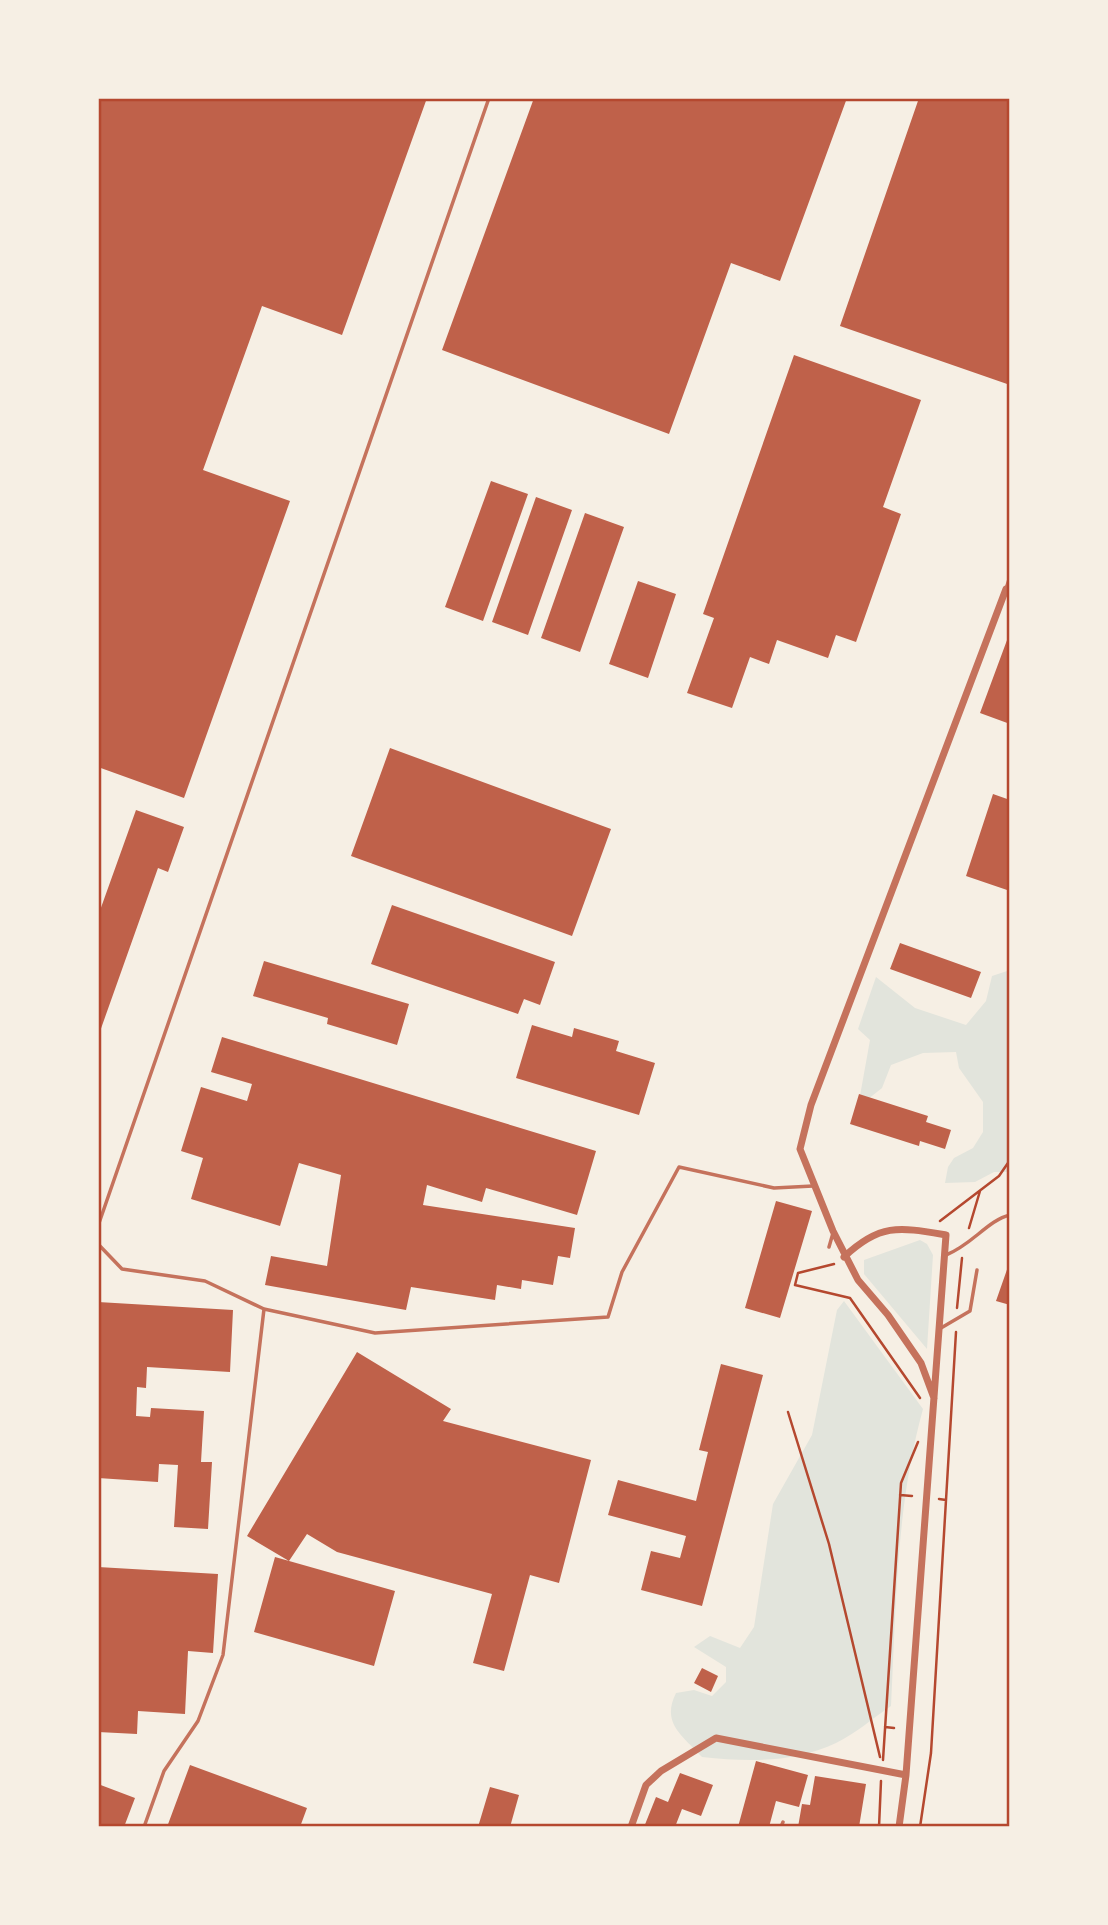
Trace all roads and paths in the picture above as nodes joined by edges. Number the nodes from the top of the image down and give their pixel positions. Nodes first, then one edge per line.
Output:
1 (489, 98) edge
2 (1010, 576) edge
3 (1008, 590) edge
4 (815, 1186) junction
5 (980, 1191) dead end
6 (1010, 1215) edge
7 (98, 1226) edge
8 (833, 1231) junction
9 (98, 1244) edge
10 (829, 1247) dead end
11 (964, 1248) junction
12 (944, 1256) junction
13 (844, 1257) junction
14 (977, 1270) dead end
15 (792, 1278) dead end
16 (797, 1279) dead end
17 (795, 1285) dead end
18 (264, 1309) junction
19 (957, 1320) junction
20 (939, 1329) junction
21 (934, 1398) junction
22 (924, 1404) dead end
23 (788, 1412) dead end
24 (922, 1433) dead end
25 (900, 1494) junction
26 (912, 1496) dead end
27 (937, 1499) dead end
28 (946, 1500) junction
29 (885, 1727) junction
30 (894, 1728) dead end
31 (922, 1730) dead end
32 (933, 1730) junction
33 (882, 1770) junction
34 (906, 1775) junction
35 (144, 1827) edge
36 (631, 1827) edge
37 (879, 1827) edge
38 (899, 1827) edge
39 (920, 1827) edge

1 - 7 lane
2 - 3 lane
3 - 4 street
4 - 8 street
4 - 18 lane
5 - 11 path
6 - 11 lane
8 - 10 lane
8 - 13 street
9 - 18 lane
11 - 12 lane
11 - 19 path
12 - 13 street
12 - 20 street
13 - 21 street
14 - 19 lane
15 - 16 path
17 - 22 path
18 - 35 lane
19 - 20 lane
19 - 28 path
20 - 21 street
21 - 34 street
23 - 33 path
24 - 25 path
25 - 26 path
25 - 29 path
27 - 28 path
28 - 32 path
29 - 30 path
29 - 33 path
31 - 32 path
32 - 39 path
33 - 34 street
33 - 36 street
33 - 37 path
34 - 38 street

